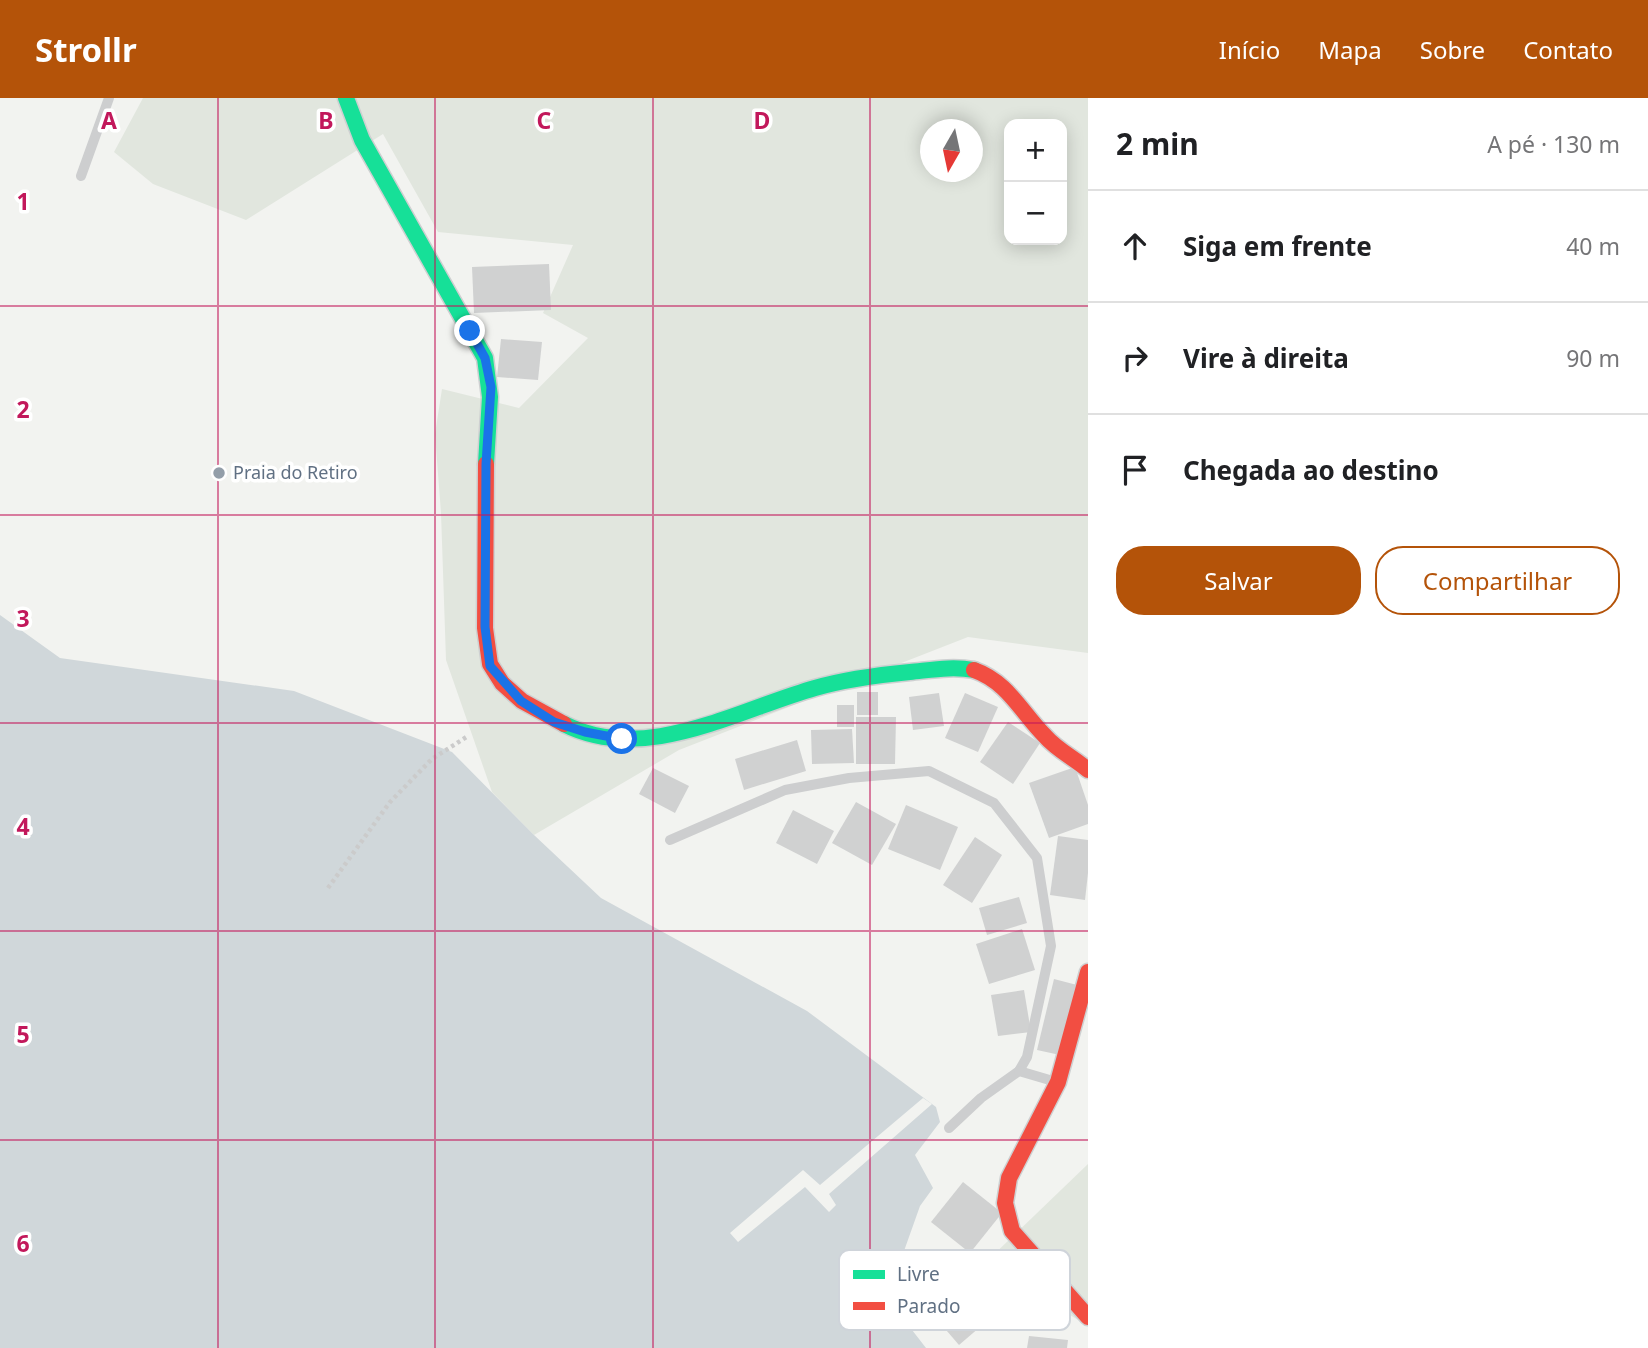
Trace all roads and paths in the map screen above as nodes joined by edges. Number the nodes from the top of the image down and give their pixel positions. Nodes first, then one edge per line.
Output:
1 (109, 98) edge
2 (345, 98) edge
3 (81, 176) dead end
4 (468, 736) dead end
5 (1088, 770) edge
6 (670, 840) dead end
7 (328, 888) dead end
8 (1088, 972) edge
9 (1019, 1071) junction
10 (1058, 1082) junction
11 (949, 1128) dead end
12 (1029, 1250) edge
13 (1070, 1297) edge
14 (1088, 1317) edge

1 - 3 lane
2 - 5 main road
4 - 7 path
6 - 9 lane
8 - 10 main road
9 - 10 lane
9 - 11 lane
10 - 12 main road
13 - 14 main road

